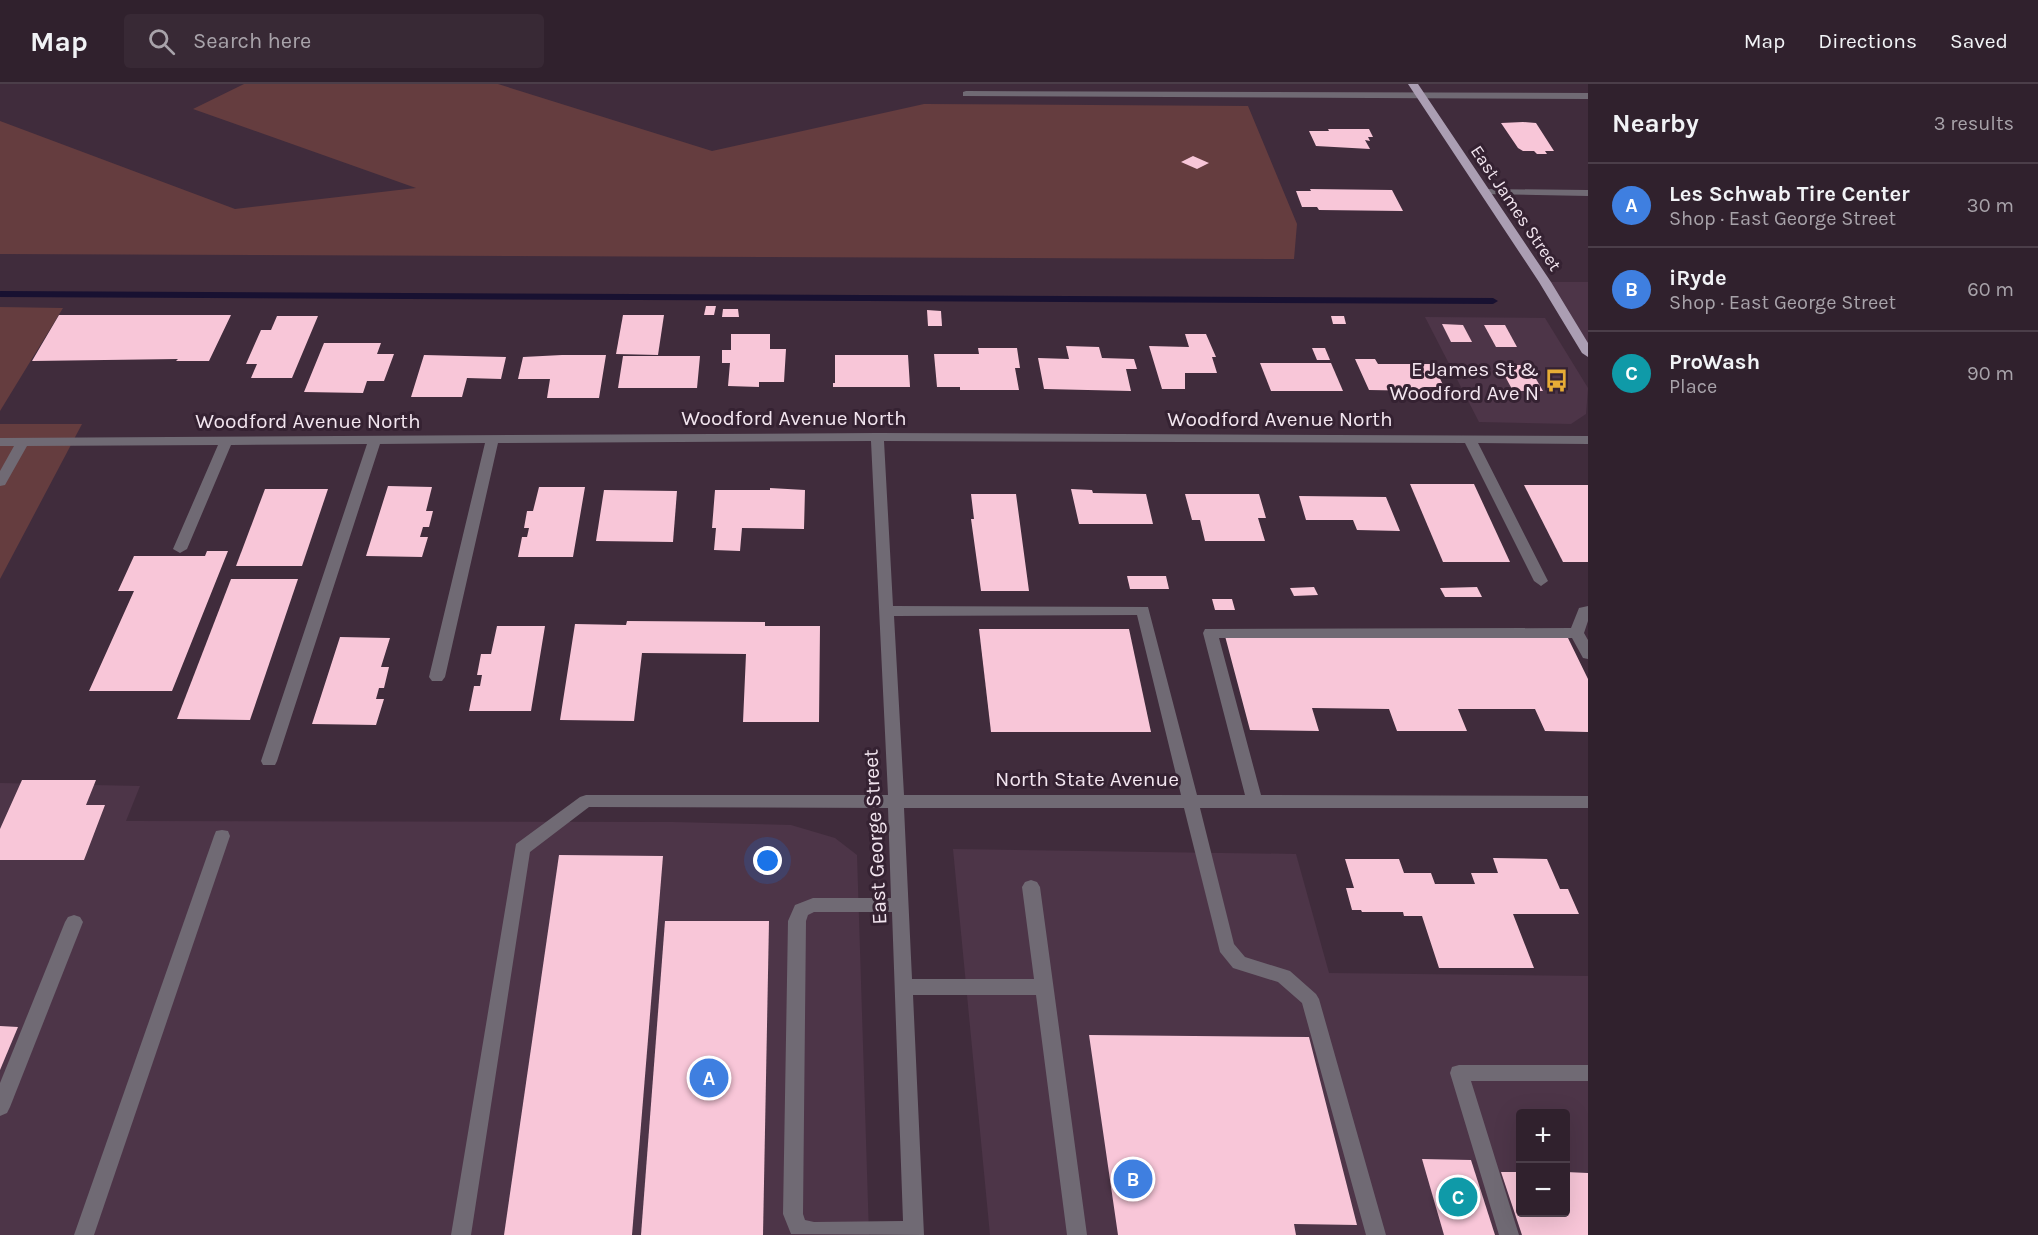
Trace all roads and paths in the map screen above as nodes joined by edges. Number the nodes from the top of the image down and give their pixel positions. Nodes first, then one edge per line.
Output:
1 (1413, 84) edge
2 (966, 94) dead end
3 (1422, 96) junction
4 (1588, 96) edge
5 (1486, 192) junction
6 (1588, 193) edge
7 (1588, 353) edge
8 (877, 437) junction
9 (492, 439) junction
10 (375, 440) junction
11 (1470, 440) junction
12 (226, 441) junction
13 (1588, 441) edge
14 (0, 442) edge
15 (23, 442) junction
16 (0, 482) edge
17 (180, 549) dead end
18 (1541, 581) dead end
19 (886, 611) junction
20 (1588, 611) edge
21 (1577, 633) junction
22 (1588, 654) edge
23 (436, 677) dead end
24 (269, 761) dead end
25 (896, 801) junction
26 (1189, 801) junction
27 (1255, 802) junction
28 (1588, 802) edge
29 (222, 836) dead end
30 (1031, 887) dead end
31 (901, 905) junction
32 (74, 922) dead end
33 (904, 987) junction
34 (1044, 987) junction
35 (1588, 1073) edge
36 (0, 1107) edge
37 (914, 1233) edge
38 (84, 1235) edge
39 (461, 1235) edge
40 (1077, 1235) edge
41 (1377, 1235) edge
42 (1509, 1235) edge

1 - 3 main road, East James Street
2 - 3 street
3 - 4 street
3 - 5 main road, East James Street
5 - 6 street
5 - 7 main road, East James Street
8 - 9 street, Woodford Avenue North
8 - 11 street, Woodford Avenue North
8 - 19 street, East George Street
9 - 10 street, Woodford Avenue North
9 - 23 street
10 - 12 street, Woodford Avenue North
10 - 24 street
11 - 13 street, Woodford Avenue North
11 - 18 street
12 - 15 street, Woodford Avenue North
12 - 17 street
14 - 15 street, Woodford Avenue North
15 - 16 street
19 - 25 street, East George Street
19 - 26 street
20 - 21 street
21 - 22 street
21 - 27 street
25 - 26 street, North State Avenue
25 - 31 street, East George Street
25 - 39 street, North State Avenue
26 - 27 street, North State Avenue
26 - 41 street
27 - 28 street, North State Avenue
29 - 38 street
30 - 34 street
31 - 33 street, East George Street
31 - 37 street
32 - 36 street
33 - 34 street
33 - 37 street, East George Street
34 - 40 street
35 - 42 street

